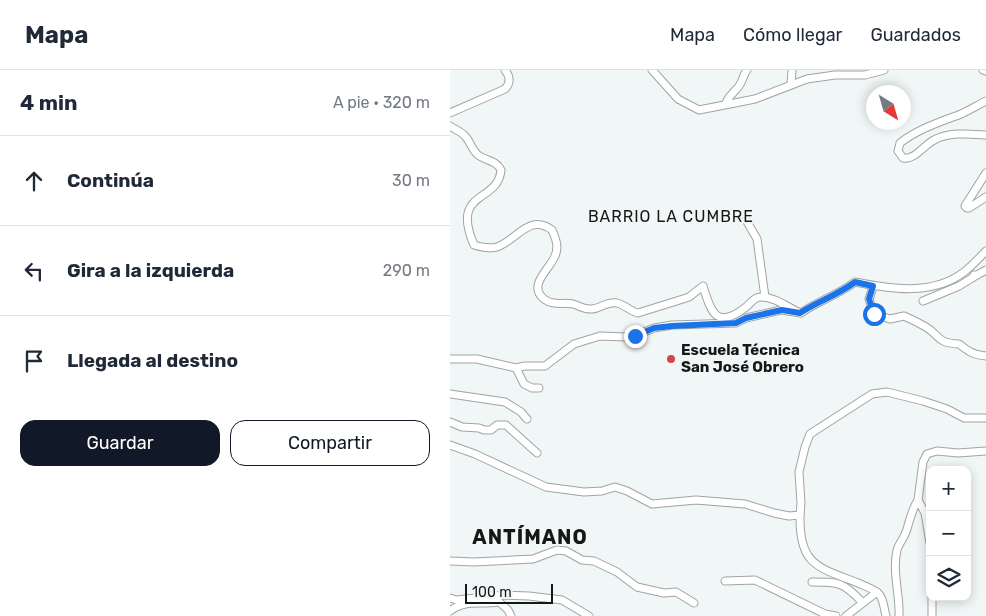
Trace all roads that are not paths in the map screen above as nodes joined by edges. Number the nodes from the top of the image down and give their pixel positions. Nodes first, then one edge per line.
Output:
1 (505, 70) edge
2 (652, 70) edge
3 (746, 70) edge
4 (792, 70) edge
5 (884, 70) edge
6 (791, 84) junction
7 (986, 101) edge
8 (726, 104) junction
9 (450, 113) edge
10 (450, 126) edge
11 (986, 134) edge
12 (986, 173) edge
13 (986, 197) edge
14 (746, 220) dead end
15 (986, 250) edge
16 (986, 270) edge
17 (964, 272) junction
18 (977, 275) junction
19 (873, 286) junction
20 (765, 297) junction
21 (923, 301) dead end
22 (800, 313) junction
23 (986, 356) edge
24 (450, 359) edge
25 (516, 368) junction
26 (539, 388) dead end
27 (450, 394) edge
28 (986, 418) edge
29 (528, 419) dead end
30 (450, 422) edge
31 (450, 445) edge
32 (986, 451) edge
33 (537, 453) dead end
34 (918, 500) junction
35 (800, 515) junction
36 (926, 519) edge
37 (450, 561) edge
38 (725, 581) dead end
39 (812, 582) dead end
40 (877, 592) junction
41 (450, 598) edge
42 (496, 599) junction
43 (932, 601) edge
44 (862, 602) junction
45 (694, 603) dead end
46 (450, 610) edge
47 (849, 615) edge
48 (511, 616) edge
49 (588, 616) edge
50 (836, 616) edge
51 (886, 616) edge
52 (899, 616) edge
53 (932, 616) edge

1 - 9 street
2 - 8 street
3 - 8 street
4 - 6 street
5 - 6 street
6 - 8 street
7 - 11 street
10 - 20 street
12 - 13 street
14 - 20 street
15 - 17 street
16 - 18 street
17 - 18 street
17 - 19 street
18 - 21 street
19 - 22 street
19 - 23 street
20 - 22 street
22 - 25 street
24 - 25 street
25 - 26 street
27 - 29 street
28 - 35 street
30 - 33 street
31 - 35 street
32 - 34 street
34 - 36 street
34 - 52 street
35 - 40 street
37 - 45 street
38 - 50 street
39 - 44 street
40 - 44 street
40 - 51 street
41 - 42 street
42 - 46 street
42 - 48 street
42 - 49 street
43 - 53 street
44 - 47 street

